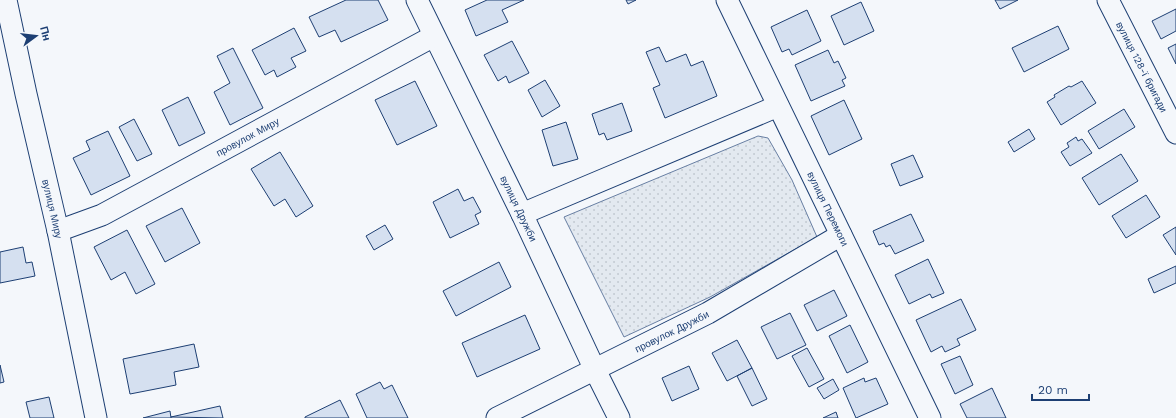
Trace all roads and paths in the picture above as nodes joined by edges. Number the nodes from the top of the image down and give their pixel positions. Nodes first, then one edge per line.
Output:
1 (6, 0) edge
2 (417, 0) edge
3 (727, 0) edge
4 (1108, 0) edge
5 (434, 36) junction
6 (778, 106) junction
7 (1176, 133) edge
8 (522, 214) junction
9 (58, 231) junction
10 (841, 234) junction
11 (595, 370) junction
12 (96, 418) edge
13 (497, 418) edge
14 (619, 418) edge
15 (930, 418) edge

1 - 9 street, вулиця Миру
2 - 5 street, вулиця Дружби
3 - 6 street, вулиця Перемоги
4 - 7 street, вулиця 128-ї бригади
5 - 8 street, вулиця Дружби
5 - 9 street, провулок Миру
6 - 8 street
6 - 10 street, вулиця Перемоги
8 - 11 street, вулиця Дружби
9 - 12 street, вулиця Миру
10 - 11 street, провулок Дружби
10 - 15 street, вулиця Перемоги
11 - 13 street, провулок Дружби
11 - 14 street, вулиця Дружби

